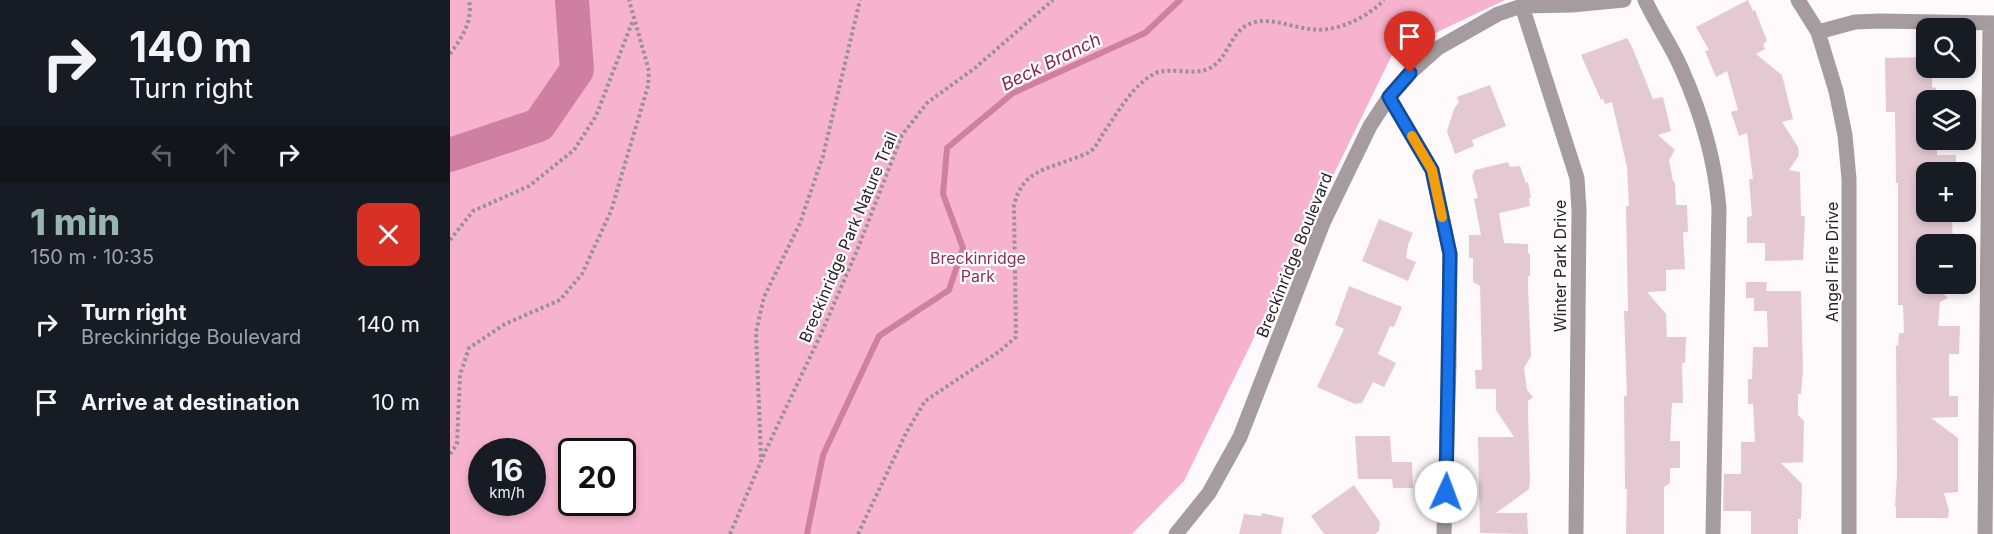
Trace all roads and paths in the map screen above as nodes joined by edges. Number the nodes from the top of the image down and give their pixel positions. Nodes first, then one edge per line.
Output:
1 (469, 0) edge
2 (629, 0) edge
3 (860, 0) edge
4 (1053, 0) edge
5 (1384, 0) edge
6 (1623, 0) edge
7 (1645, 0) edge
8 (1798, 0) edge
9 (1522, 6) junction
10 (634, 18) junction
11 (1992, 23) edge
12 (1818, 32) junction
13 (450, 54) edge
14 (1389, 97) junction
15 (450, 240) edge
16 (450, 454) edge
17 (761, 461) junction
18 (730, 534) edge
19 (858, 534) edge
20 (1176, 534) edge
21 (1444, 534) edge
22 (1576, 534) edge
23 (1713, 534) edge
24 (1850, 534) edge
25 (1985, 534) edge

1 - 13 path
2 - 10 path
3 - 17 path
4 - 17 path, Breckinridge Park Nature Trail
5 - 19 path
6 - 9 street, Breckinridge Boulevard
7 - 23 street
8 - 12 street, Angel Fire Drive
9 - 14 street, Breckinridge Boulevard
9 - 22 street, Winter Park Drive
10 - 15 path
10 - 16 path
11 - 12 street
11 - 25 street
12 - 24 street, Angel Fire Drive
14 - 20 street, Breckinridge Boulevard
14 - 21 street
17 - 18 path, Breckinridge Park Nature Trail

